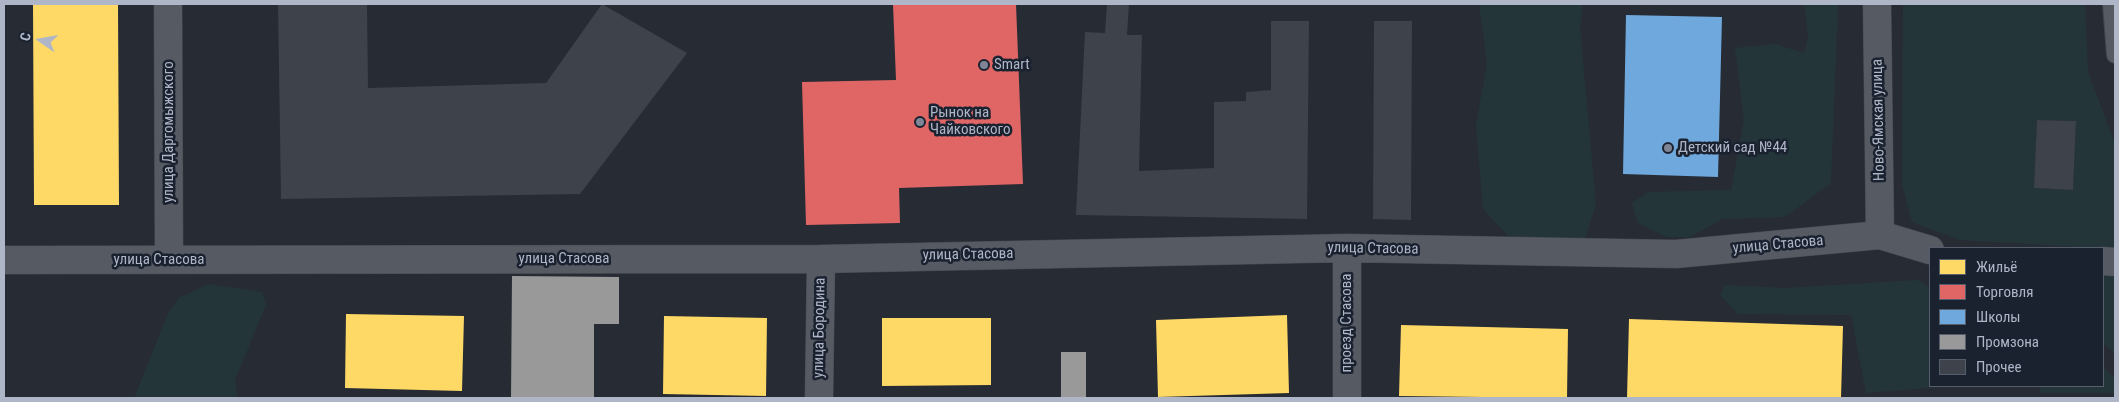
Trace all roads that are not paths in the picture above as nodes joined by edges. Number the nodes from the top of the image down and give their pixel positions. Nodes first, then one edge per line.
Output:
1 (168, 4) edge
2 (1877, 4) edge
3 (2111, 4) edge
4 (2115, 55) edge
5 (1880, 236) junction
6 (1347, 248) junction
7 (1929, 250) edge
8 (821, 259) junction
9 (4, 260) edge
10 (169, 260) junction
11 (819, 398) edge
12 (1347, 398) edge

1 - 10 street, улица Даргомыжского
2 - 5 street, Ново-Ямская улица
3 - 4 lane
5 - 6 street, улица Стасова
5 - 7 street, улица Стасова
6 - 8 street, улица Стасова
6 - 12 street, проезд Стасова
8 - 10 street, улица Стасова
8 - 11 street, улица Бородина
9 - 10 street, улица Стасова

